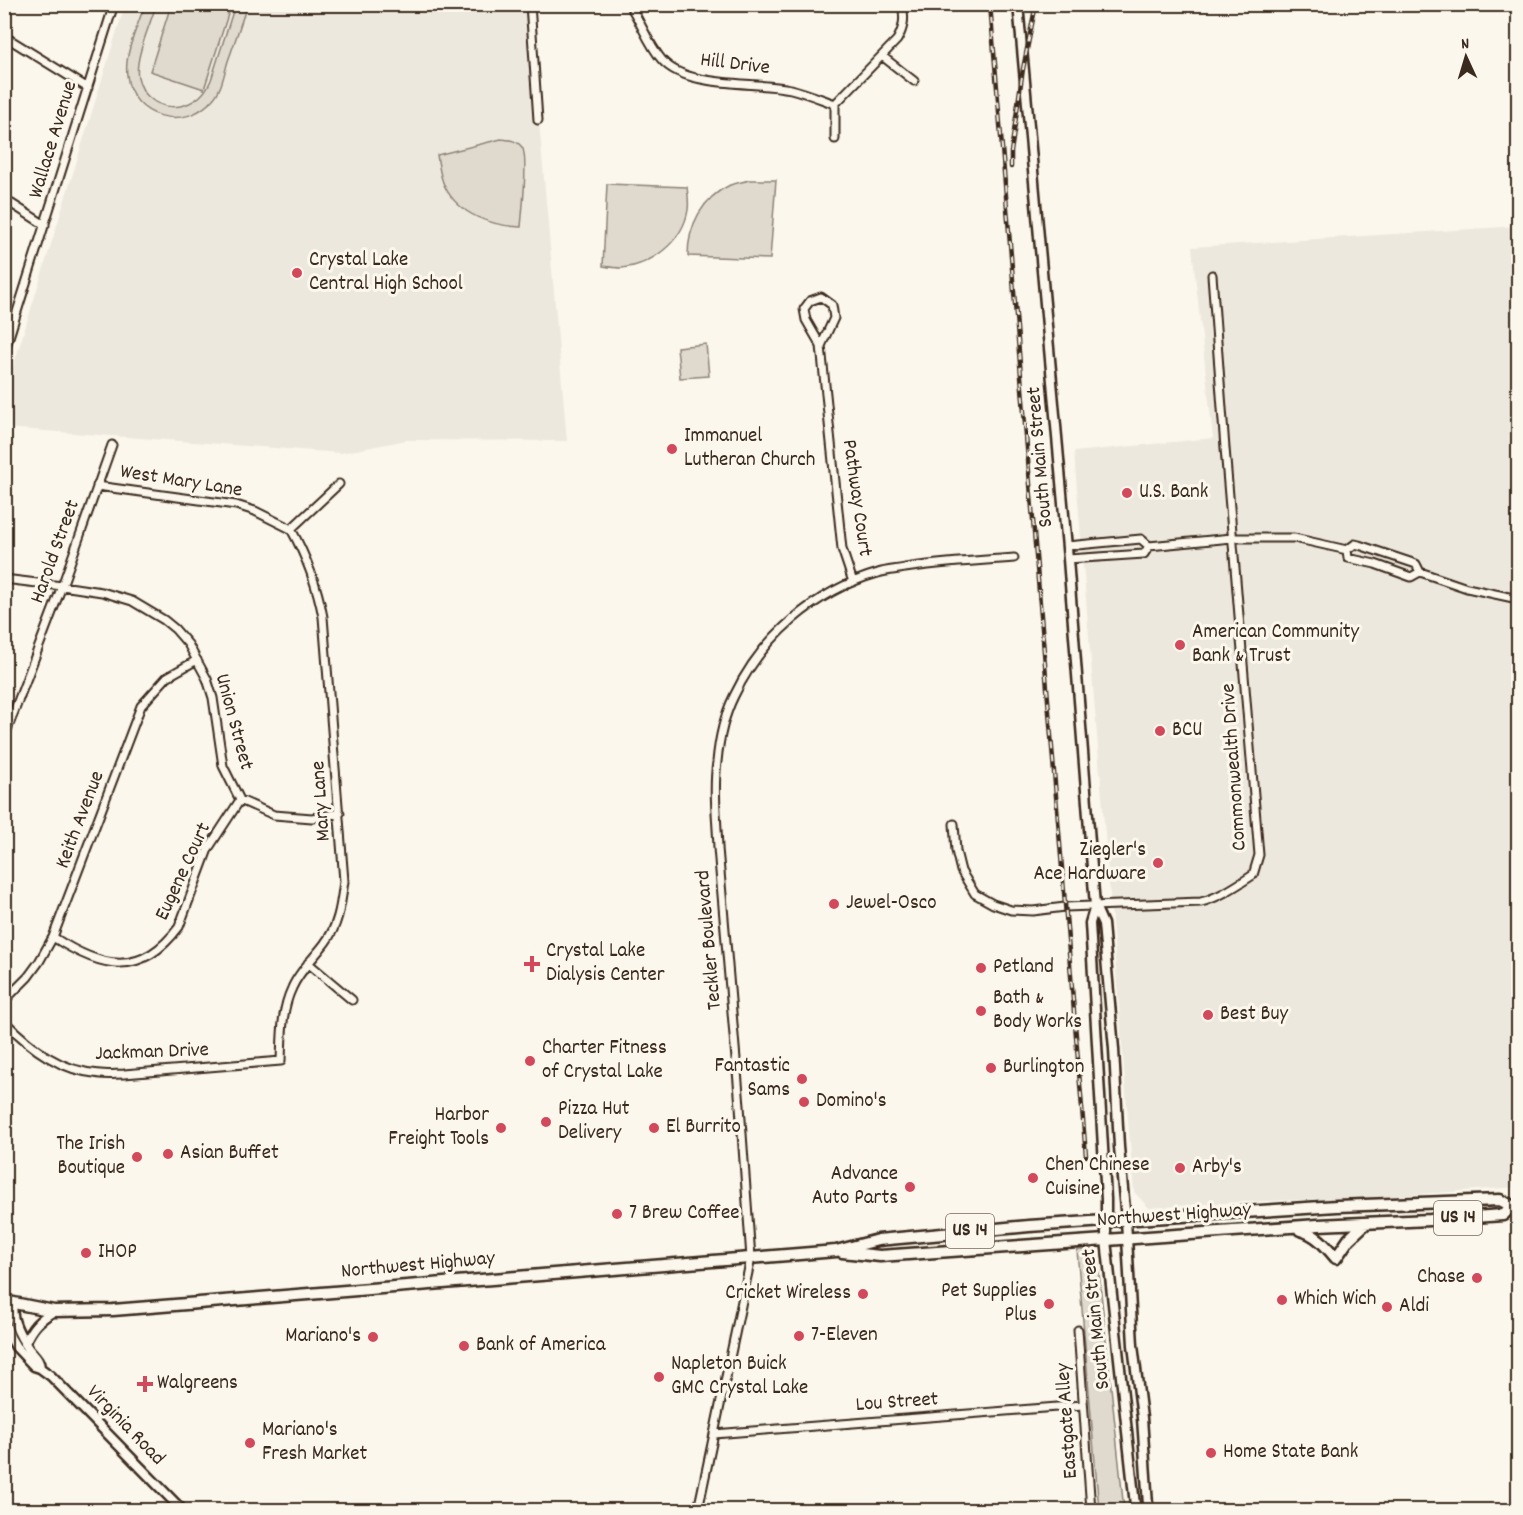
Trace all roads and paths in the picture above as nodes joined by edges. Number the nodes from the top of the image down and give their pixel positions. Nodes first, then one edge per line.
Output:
1 (114, 4) edge
2 (530, 4) edge
3 (629, 4) edge
4 (902, 4) edge
5 (1018, 4) edge
6 (4, 36) edge
7 (882, 56) junction
8 (914, 81) dead end
9 (88, 88) junction
10 (835, 104) junction
11 (538, 120) dead end
12 (835, 140) dead end
13 (4, 199) edge
14 (45, 225) junction
15 (1212, 275) dead end
16 (4, 325) edge
17 (12, 330) junction
18 (821, 346) junction
19 (4, 353) edge
20 (112, 445) dead end
21 (339, 484) dead end
22 (98, 486) junction
23 (291, 529) junction
24 (1232, 538) junction
25 (1067, 546) junction
26 (1149, 546) junction
27 (1347, 550) junction
28 (1014, 558) dead end
29 (1068, 559) junction
30 (1420, 573) junction
31 (4, 579) edge
32 (853, 582) junction
33 (62, 586) junction
34 (1518, 599) edge
35 (197, 660) junction
36 (4, 738) edge
37 (240, 800) junction
38 (339, 813) junction
39 (954, 824) dead end
40 (1095, 906) junction
41 (53, 937) junction
42 (308, 963) junction
43 (352, 1000) dead end
44 (4, 1001) edge
45 (4, 1021) edge
46 (281, 1061) joint
47 (1515, 1206) edge
48 (1126, 1220) junction
49 (1106, 1222) junction
50 (1365, 1224) junction
51 (1289, 1227) junction
52 (1127, 1239) junction
53 (1106, 1240) junction
54 (836, 1251) junction
55 (751, 1258) junction
56 (9, 1303) edge
57 (54, 1311) junction
58 (4, 1319) edge
59 (1077, 1330) dead end
60 (25, 1343) junction
61 (40, 1368) junction
62 (1083, 1406) junction
63 (714, 1434) junction
64 (182, 1510) edge
65 (698, 1510) edge
66 (1091, 1510) edge
67 (1140, 1510) edge
68 (1145, 1510) edge

1 - 9 street, Wallace Avenue
2 - 11 street
3 - 10 street, Hill Drive
4 - 7 street
5 - 25 street, South Main Street
6 - 9 street
7 - 8 street
7 - 10 street
9 - 14 street, Wallace Avenue
10 - 12 street
13 - 14 street
14 - 17 street, Wallace Avenue
15 - 24 street, Commonwealth Drive
16 - 17 street
17 - 19 street, Wallace Avenue
18 - 18 street, Pathway Court
18 - 32 street, Pathway Court
20 - 22 street, Harold Street
21 - 23 street
22 - 23 street, West Mary Lane
22 - 33 street, Harold Street
23 - 38 street, Mary Lane
24 - 26 street
24 - 27 street
24 - 40 street, Commonwealth Drive
25 - 26 street
25 - 29 street, South Main Street
26 - 29 street
27 - 30 street
27 - 30 street
28 - 32 street, Teckler Boulevard
29 - 40 street, South Main Street
30 - 34 street
31 - 33 street, Union Street
32 - 55 street, Teckler Boulevard
33 - 35 street, Union Street
33 - 36 street, Harold Street
35 - 37 street, Union Street
35 - 41 street, Keith Avenue
37 - 38 street, Union Street
37 - 41 street, Eugene Court
38 - 42 street, Mary Lane
39 - 40 street, Commonwealth Drive
40 - 48 street, South Main Street
40 - 49 street, South Main Street
41 - 44 street, Keith Avenue
42 - 43 street
42 - 46 street, Mary Lane
45 - 46 street, Jackman Drive
47 - 48 main road, Northwest Highway / US 14
47 - 50 main road, Northwest Highway / US 14
48 - 49 main road, Northwest Highway / US 14
48 - 52 street, South Main Street
49 - 53 street, South Main Street
49 - 54 main road, Northwest Highway / US 14
50 - 51 main road, Northwest Highway / US 14
50 - 51 main road
51 - 52 main road, Northwest Highway / US 14
52 - 53 main road, Northwest Highway / US 14
52 - 68 street, South Main Street
53 - 54 main road, Northwest Highway / US 14
53 - 67 street, South Main Street
54 - 55 main road, Northwest Highway / US 14
55 - 57 main road, Northwest Highway / US 14
55 - 63 street, Teckler Boulevard
56 - 57 main road, Northwest Highway / US 14
56 - 60 street, Virginia Road
57 - 60 street
58 - 61 street, Virginia Road
59 - 62 street, Eastgate Alley
60 - 61 street, Virginia Road
61 - 64 street, Virginia Road
62 - 63 street, Lou Street
62 - 66 street, Eastgate Alley
63 - 65 street, Teckler Boulevard

